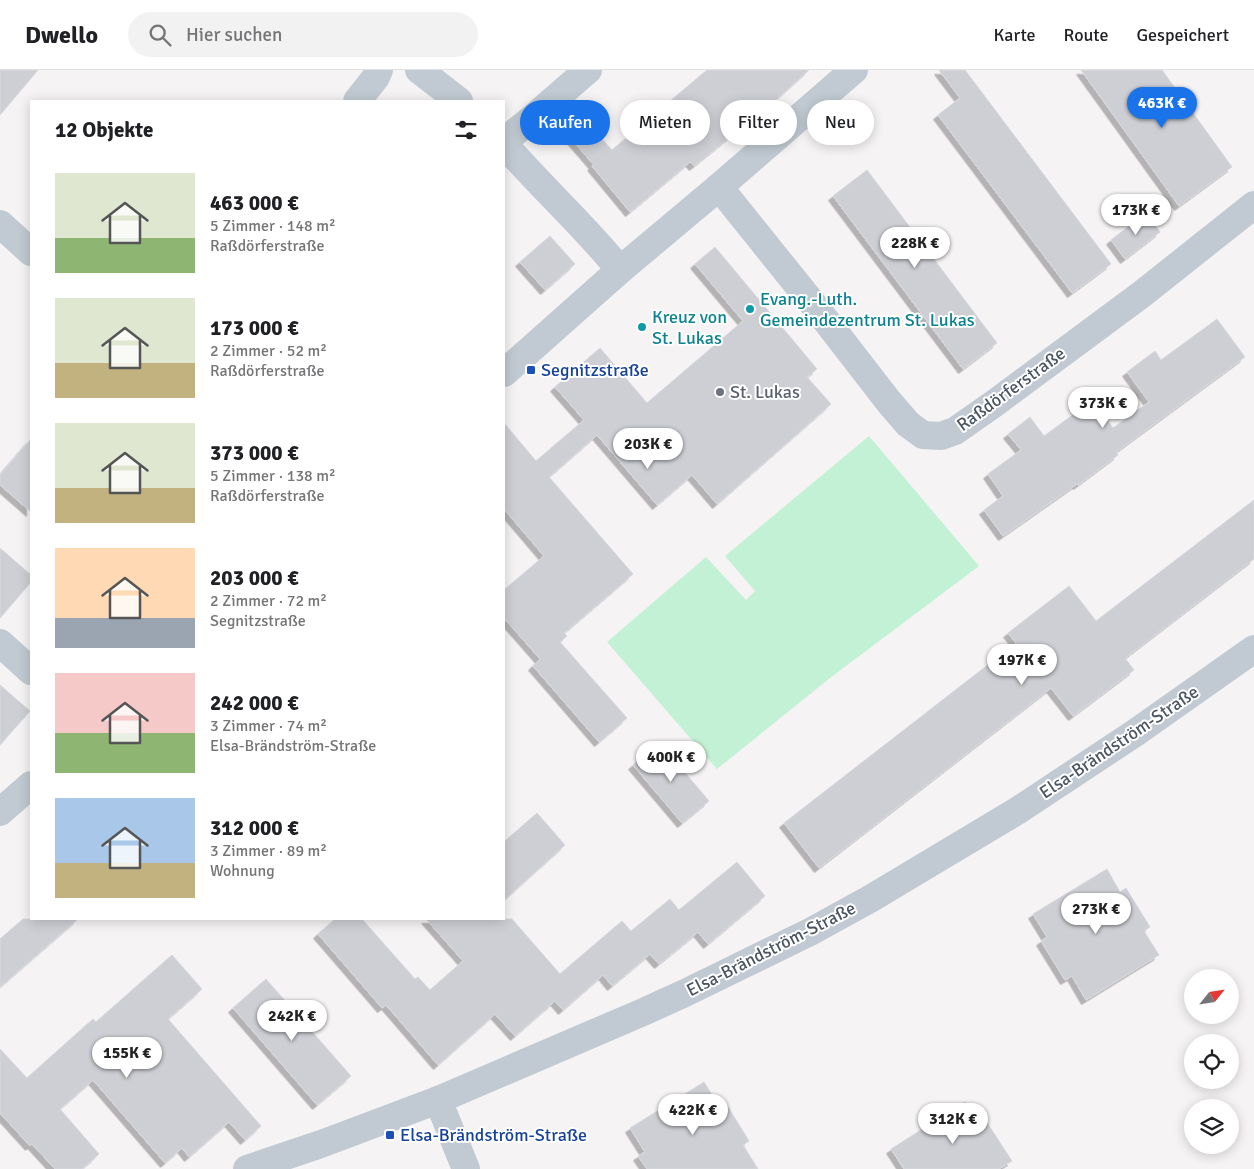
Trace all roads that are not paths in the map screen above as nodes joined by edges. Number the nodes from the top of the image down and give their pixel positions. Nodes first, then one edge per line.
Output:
1 (379, 70) edge
2 (419, 70) edge
3 (588, 70) edge
4 (854, 70) edge
5 (358, 100) edge
6 (458, 100) edge
7 (505, 141) edge
8 (505, 143) edge
9 (719, 187) junction
10 (1254, 205) edge
11 (0, 224) edge
12 (30, 251) edge
13 (620, 270) junction
14 (505, 372) edge
15 (0, 643) edge
16 (1254, 649) edge
17 (30, 670) edge
18 (30, 786) edge
19 (0, 812) edge
20 (438, 1100) junction
21 (247, 1169) edge
22 (466, 1169) edge

1 - 5 street
2 - 6 street
3 - 7 street
4 - 9 street
8 - 13 street
9 - 10 street, Raßdörferstraße
9 - 13 street
11 - 12 street
13 - 14 street
15 - 17 street
16 - 20 street, Elsa-Brändström-Straße
18 - 19 street
20 - 21 street, Elsa-Brändström-Straße
20 - 22 street

